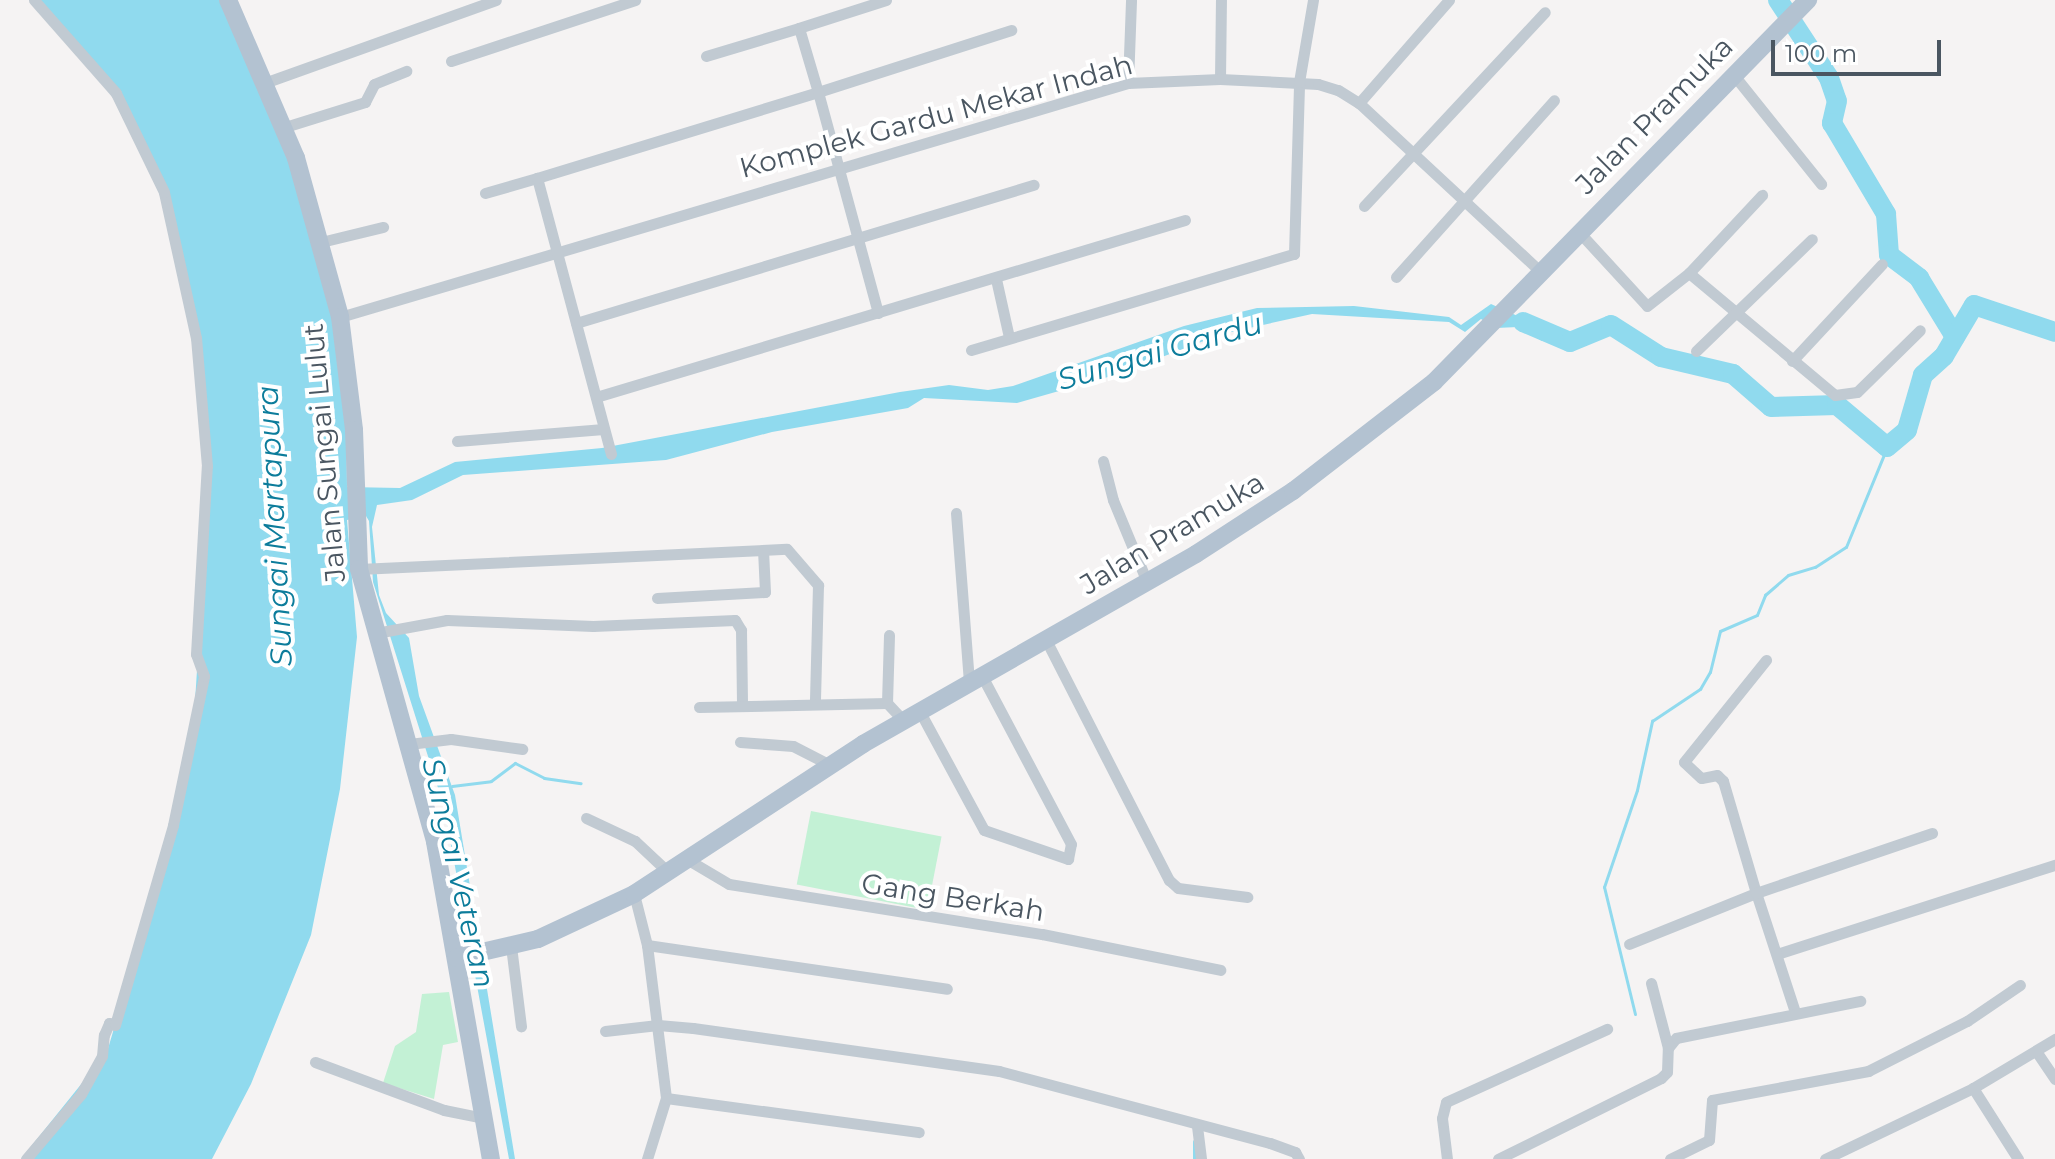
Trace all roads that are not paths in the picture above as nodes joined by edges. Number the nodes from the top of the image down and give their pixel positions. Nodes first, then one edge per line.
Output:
1 (34, 0) edge
2 (228, 0) edge
3 (496, 0) edge
4 (634, 0) edge
5 (886, 0) edge
6 (1131, 0) edge
7 (1221, 0) edge
8 (1313, 0) edge
9 (1449, 0) edge
10 (1803, 4) edge
11 (1545, 12) dead end
12 (799, 28) junction
13 (1011, 30) dead end
14 (706, 56) dead end
15 (451, 61) dead end
16 (407, 71) dead end
17 (1733, 74) junction
18 (1220, 79) junction
19 (267, 82) junction
20 (1299, 82) junction
21 (1128, 83) junction
22 (818, 92) junction
23 (1554, 100) dead end
24 (1359, 103) junction
25 (285, 127) junction
26 (1411, 153) junction
27 (838, 165) junction
28 (537, 178) junction
29 (1821, 184) dead end
30 (1034, 185) dead end
31 (485, 193) dead end
32 (1762, 195) dead end
33 (1466, 203) junction
34 (1364, 206) dead end
35 (1185, 220) dead end
36 (383, 227) dead end
37 (1579, 232) junction
38 (857, 239) junction
39 (1812, 239) dead end
40 (321, 242) junction
41 (553, 250) junction
42 (1882, 264) dead end
43 (1539, 270) junction
44 (1689, 273) junction
45 (1396, 277) dead end
46 (996, 279) junction
47 (878, 313) junction
48 (1733, 315) junction
49 (340, 317) junction
50 (576, 323) junction
51 (1920, 330) dead end
52 (1009, 337) junction
53 (971, 350) dead end
54 (1696, 351) dead end
55 (1792, 361) junction
56 (596, 397) junction
57 (604, 429) junction
58 (457, 441) dead end
59 (611, 454) dead end
60 (1103, 461) dead end
61 (956, 513) dead end
62 (763, 550) junction
63 (368, 568) junction
64 (1147, 582) junction
65 (657, 598) dead end
66 (381, 632) junction
67 (889, 635) dead end
68 (1046, 640) junction
69 (1766, 660) dead end
70 (976, 679) junction
71 (815, 703) junction
72 (887, 703) junction
73 (742, 706) junction
74 (699, 707) dead end
75 (919, 710) junction
76 (903, 720) junction
77 (740, 742) dead end
78 (414, 743) junction
79 (522, 749) dead end
80 (830, 765) junction
81 (586, 818) dead end
82 (1932, 833) dead end
83 (684, 858) junction
84 (2055, 865) edge
85 (667, 871) junction
86 (1756, 893) junction
87 (634, 894) junction
88 (1247, 897) dead end
89 (1629, 944) dead end
90 (647, 945) junction
91 (511, 946) junction
92 (1777, 954) junction
93 (472, 955) junction
94 (1220, 970) dead end
95 (1651, 983) dead end
96 (2020, 985) dead end
97 (947, 989) dead end
98 (1860, 1001) dead end
99 (1795, 1012) junction
100 (658, 1025) junction
101 (521, 1026) dead end
102 (1607, 1029) dead end
103 (605, 1031) dead end
104 (2055, 1039) edge
105 (1668, 1048) junction
106 (2036, 1051) junction
107 (315, 1062) dead end
108 (2055, 1079) edge
109 (1973, 1088) junction
110 (666, 1098) junction
111 (484, 1118) junction
112 (1197, 1126) junction
113 (919, 1132) dead end
114 (26, 1159) edge
115 (491, 1159) edge
116 (647, 1159) edge
117 (1201, 1159) edge
118 (1299, 1159) edge
119 (1447, 1159) edge
120 (1498, 1159) edge
121 (1670, 1159) edge
122 (1825, 1159) edge
123 (2018, 1159) edge

1 - 114 street
2 - 19 main road, Jalan Sungai Lulut
3 - 19 street
4 - 15 street
5 - 12 street
6 - 21 street
7 - 18 street
8 - 20 street
9 - 24 street
10 - 17 main road, Jalan Pramuka
11 - 26 street
12 - 14 street
12 - 22 street
13 - 22 street
16 - 25 street
17 - 29 street
17 - 37 main road, Jalan Pramuka
18 - 20 street, Komplek Gardu Mekar Indah
18 - 21 street, Komplek Gardu Mekar Indah
19 - 25 main road, Jalan Sungai Lulut
20 - 24 street, Komplek Gardu Mekar Indah
20 - 52 street
21 - 27 street, Komplek Gardu Mekar Indah
22 - 27 street
22 - 28 street
23 - 33 street
24 - 26 street, Komplek Gardu Mekar Indah
25 - 40 main road, Jalan Sungai Lulut
26 - 33 street, Komplek Gardu Mekar Indah
26 - 34 street
27 - 38 street
27 - 41 street, Komplek Gardu Mekar Indah
28 - 31 street
28 - 41 street
30 - 38 street
32 - 44 street
33 - 43 street, Komplek Gardu Mekar Indah
33 - 45 street
35 - 46 street
36 - 40 street
37 - 43 main road, Jalan Pramuka
37 - 44 street
38 - 47 street
38 - 50 street
39 - 48 street
40 - 49 main road, Jalan Sungai Lulut
41 - 49 street, Komplek Gardu Mekar Indah
41 - 50 street
42 - 55 street
43 - 64 main road, Jalan Pramuka
44 - 48 street
46 - 47 street
46 - 52 street
47 - 56 street
48 - 54 street
48 - 55 street
49 - 63 main road, Jalan Sungai Lulut
50 - 56 street
51 - 55 street
52 - 53 street
56 - 57 street
57 - 58 street
57 - 59 street
60 - 64 street
61 - 70 street
62 - 63 street
62 - 65 street
62 - 71 street
63 - 66 main road, Jalan Sungai Lulut
64 - 68 main road, Jalan Pramuka
66 - 73 street
66 - 78 main road, Jalan Sungai Lulut
67 - 72 street
68 - 70 main road, Jalan Pramuka
68 - 88 street
69 - 86 street
70 - 75 main road, Jalan Pramuka
70 - 75 street
71 - 72 street
71 - 73 street
72 - 76 street
73 - 74 street
75 - 76 main road, Jalan Pramuka
76 - 80 main road, Jalan Pramuka
77 - 80 street
78 - 79 street
78 - 93 main road, Jalan Sungai Lulut
80 - 83 main road, Jalan Pramuka
81 - 85 street
82 - 86 street
83 - 85 main road, Jalan Pramuka
83 - 94 street, Gang Berkah
84 - 92 street
85 - 87 main road, Jalan Pramuka
86 - 89 street
86 - 92 street
87 - 90 street
87 - 91 main road, Jalan Pramuka
90 - 97 street
90 - 100 street
91 - 93 main road, Jalan Pramuka
91 - 101 street
92 - 99 street
93 - 111 main road, Jalan Sungai Lulut
95 - 105 street
96 - 121 street
98 - 99 street
99 - 105 street
100 - 103 street
100 - 110 street
100 - 112 street
102 - 119 street
104 - 106 street
105 - 120 street
106 - 108 street
106 - 109 street
107 - 111 street
109 - 122 street
109 - 123 street
110 - 113 street
110 - 116 street
111 - 115 main road, Jalan Sungai Lulut
112 - 117 street
112 - 118 street

